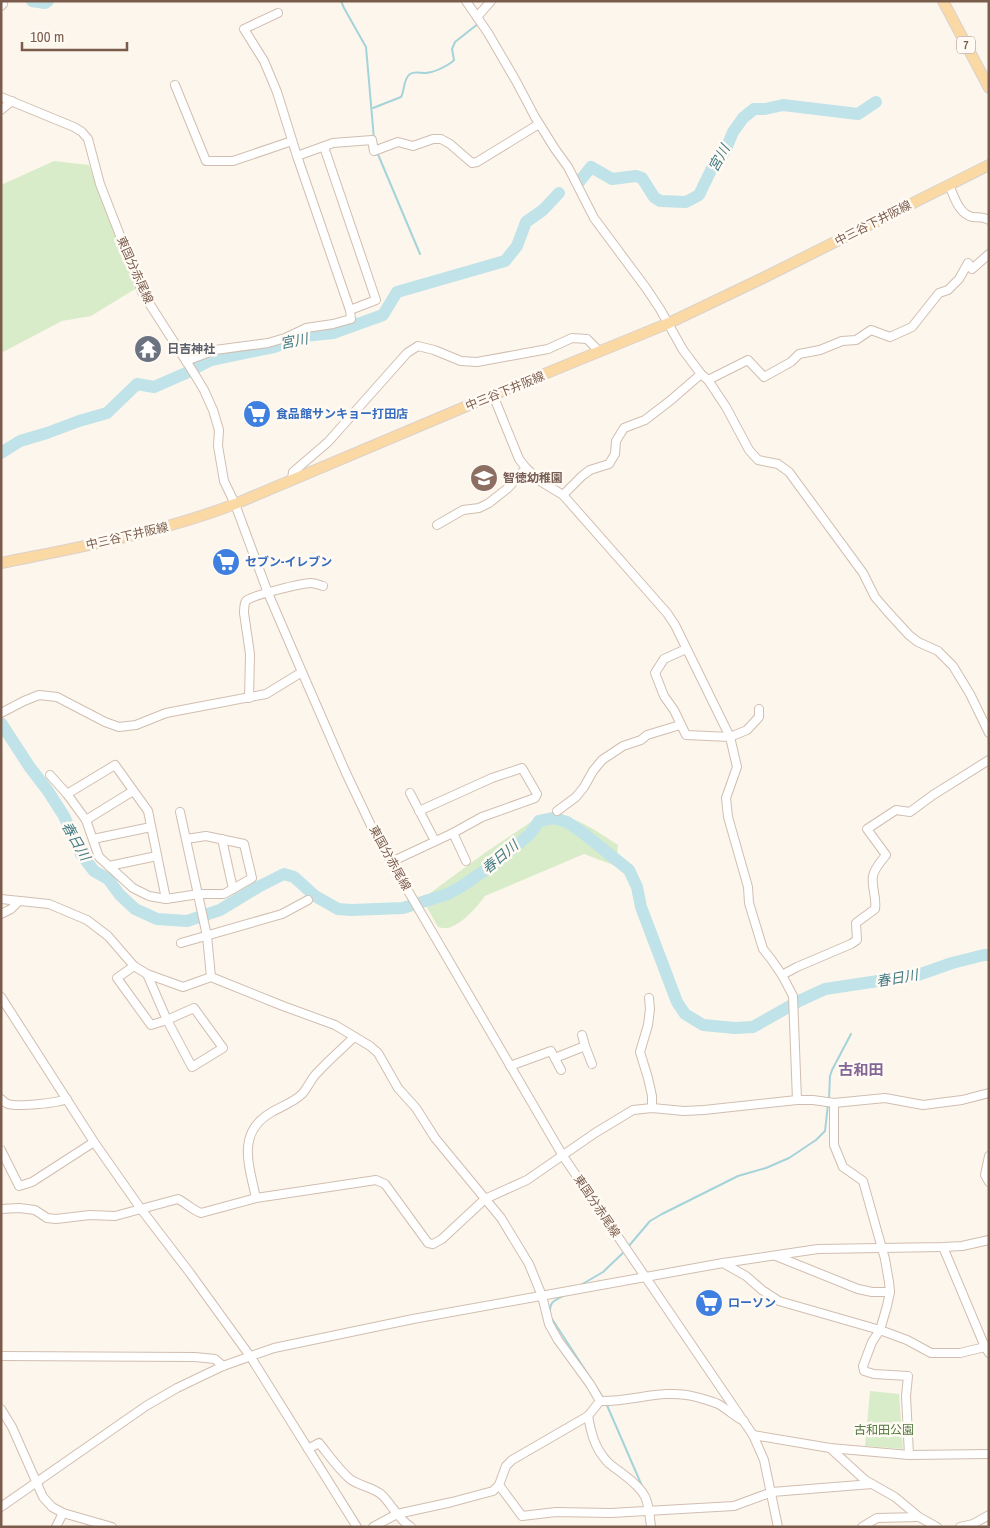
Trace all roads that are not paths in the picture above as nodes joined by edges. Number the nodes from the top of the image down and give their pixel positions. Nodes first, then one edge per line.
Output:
1 (466, 1) edge
2 (491, 1) edge
3 (943, 1) edge
4 (278, 13) dead end
5 (477, 17) junction
6 (174, 85) dead end
7 (989, 88) edge
8 (1, 97) edge
9 (12, 102) junction
10 (1, 110) edge
11 (539, 124) junction
12 (292, 141) junction
13 (324, 147) junction
14 (296, 156) junction
15 (989, 165) edge
16 (949, 185) junction
17 (989, 220) edge
18 (989, 254) edge
19 (350, 310) junction
20 (669, 323) junction
21 (600, 352) junction
22 (187, 363) junction
23 (701, 374) junction
24 (708, 380) junction
25 (492, 395) junction
26 (526, 468) junction
27 (292, 480) junction
28 (562, 495) junction
29 (235, 504) junction
30 (437, 525) dead end
31 (1, 563) edge
32 (323, 586) dead end
33 (268, 592) junction
34 (686, 649) junction
35 (302, 672) junction
36 (249, 698) junction
37 (759, 709) dead end
38 (1, 713) edge
39 (989, 714) edge
40 (981, 718) junction
41 (680, 724) junction
42 (989, 733) edge
43 (730, 737) junction
44 (989, 760) edge
45 (50, 775) dead end
46 (134, 791) junction
47 (410, 793) dead end
48 (67, 794) junction
49 (419, 811) junction
50 (557, 811) dead end
51 (180, 812) dead end
52 (86, 820) junction
53 (151, 827) junction
54 (453, 833) junction
55 (222, 838) junction
56 (93, 839) junction
57 (186, 840) junction
58 (435, 841) junction
59 (157, 856) junction
60 (466, 861) dead end
61 (392, 862) junction
62 (109, 866) junction
63 (233, 889) junction
64 (199, 897) junction
65 (1, 899) edge
66 (166, 899) junction
67 (308, 900) dead end
68 (18, 902) junction
69 (1, 914) edge
70 (207, 936) junction
71 (181, 943) dead end
72 (134, 966) junction
73 (147, 974) junction
74 (782, 975) junction
75 (211, 977) junction
76 (1, 997) edge
77 (649, 998) dead end
78 (167, 1020) junction
79 (582, 1035) dead end
80 (354, 1037) junction
81 (585, 1046) junction
82 (554, 1058) junction
83 (592, 1064) dead end
84 (510, 1066) junction
85 (561, 1070) dead end
86 (989, 1092) edge
87 (1, 1099) edge
88 (67, 1099) junction
89 (797, 1100) junction
90 (834, 1103) junction
91 (652, 1108) junction
92 (94, 1142) junction
93 (1, 1150) edge
94 (563, 1156) junction
95 (989, 1156) edge
96 (989, 1182) edge
97 (256, 1198) junction
98 (485, 1199) junction
99 (1, 1209) edge
100 (141, 1209) junction
101 (989, 1240) edge
102 (882, 1247) junction
103 (943, 1247) junction
104 (775, 1255) junction
105 (723, 1263) junction
106 (646, 1277) junction
107 (890, 1292) junction
108 (542, 1296) junction
109 (880, 1330) junction
110 (988, 1349) edge
111 (1, 1356) edge
112 (250, 1356) junction
113 (222, 1366) junction
114 (600, 1401) junction
115 (1, 1409) edge
116 (588, 1416) junction
117 (744, 1421) junction
118 (753, 1435) junction
119 (830, 1448) junction
120 (308, 1449) junction
121 (989, 1454) edge
122 (909, 1455) junction
123 (36, 1482) junction
124 (872, 1484) junction
125 (499, 1485) junction
126 (772, 1492) junction
127 (1, 1507) edge
128 (649, 1511) junction
129 (63, 1513) junction
130 (397, 1514) junction
131 (989, 1515) edge
132 (919, 1516) junction
133 (56, 1527) edge
134 (112, 1527) edge
135 (357, 1527) edge
136 (372, 1527) edge
137 (411, 1527) edge
138 (651, 1527) edge
139 (778, 1527) edge
140 (862, 1527) edge
141 (937, 1527) edge
142 (960, 1527) edge

1 - 5 street
2 - 5 street
3 - 7 main road, 7
4 - 12 street
5 - 11 street
6 - 12 street
8 - 9 street
9 - 10 street
9 - 22 street, 東国分赤尾線
11 - 13 street
11 - 20 street
12 - 14 street
13 - 14 street
13 - 19 street
14 - 19 street
15 - 16 main road, 中三谷下井阪線
16 - 17 street
16 - 20 main road, 中三谷下井阪線
18 - 24 street
19 - 22 street
20 - 21 main road, 中三谷下井阪線
20 - 23 street
21 - 25 main road, 中三谷下井阪線
21 - 27 street
22 - 29 street, 東国分赤尾線
23 - 24 street
23 - 28 street
24 - 40 street
25 - 26 street
25 - 27 main road, 中三谷下井阪線
26 - 28 street
26 - 30 street
27 - 29 main road, 中三谷下井阪線
28 - 34 street
29 - 31 main road, 中三谷下井阪線
29 - 33 street, 東国分赤尾線
32 - 33 street
33 - 35 street, 東国分赤尾線
33 - 36 street
34 - 41 street
34 - 43 street
35 - 36 street
35 - 61 street, 東国分赤尾線
36 - 38 street
37 - 43 street
39 - 40 street
40 - 42 street
41 - 43 street
41 - 50 street
43 - 74 street
44 - 74 street
45 - 48 street
46 - 48 street
46 - 52 street
46 - 53 street
47 - 49 street
48 - 52 street
49 - 54 street
49 - 58 street
51 - 57 street
52 - 56 street
53 - 56 street
53 - 59 street
54 - 58 street
54 - 60 street
55 - 57 street
55 - 63 street
55 - 63 street
56 - 62 street
57 - 64 street
58 - 61 street
59 - 62 street
59 - 66 street
61 - 84 street, 東国分赤尾線
62 - 66 street
63 - 64 street
64 - 66 street
64 - 70 street
65 - 68 street
67 - 70 street
68 - 69 street
68 - 72 street
70 - 71 street
70 - 75 street
72 - 73 street
72 - 78 street
73 - 75 street
73 - 78 street
74 - 89 street
75 - 80 street
76 - 88 street
77 - 91 street
78 - 78 street
79 - 81 street
80 - 97 street
80 - 98 street
81 - 82 street
81 - 83 street
82 - 84 street
82 - 85 street
84 - 94 street, 東国分赤尾線
86 - 90 street
87 - 88 street
88 - 92 street
89 - 90 street
89 - 91 street
90 - 102 street
91 - 94 street
92 - 93 street
92 - 100 street
94 - 98 street
94 - 106 street, 東国分赤尾線
95 - 96 street
97 - 98 street
97 - 100 street
98 - 108 street
99 - 100 street
100 - 112 street
101 - 103 street
102 - 103 street
102 - 104 street
102 - 107 street
103 - 110 street
104 - 105 street
104 - 107 street
105 - 106 street
105 - 109 street
106 - 108 street
106 - 117 street, 東国分赤尾線
107 - 109 street
108 - 112 street
108 - 114 street
109 - 110 street
109 - 122 street
111 - 113 street
112 - 113 street
112 - 120 street
113 - 123 street
114 - 116 street
114 - 117 street
115 - 123 street
116 - 125 street
116 - 128 street
117 - 118 street, 東国分赤尾線
118 - 119 street
118 - 126 street, 東国分赤尾線
119 - 122 street
119 - 124 street
120 - 130 street
120 - 135 street
121 - 122 street
123 - 127 street
123 - 129 street
124 - 126 street
124 - 132 street
125 - 128 street
125 - 130 street
126 - 128 street
126 - 139 street, 東国分赤尾線
128 - 138 street
129 - 133 street
129 - 134 street
130 - 136 street
130 - 137 street
131 - 142 street
132 - 140 street
132 - 141 street

